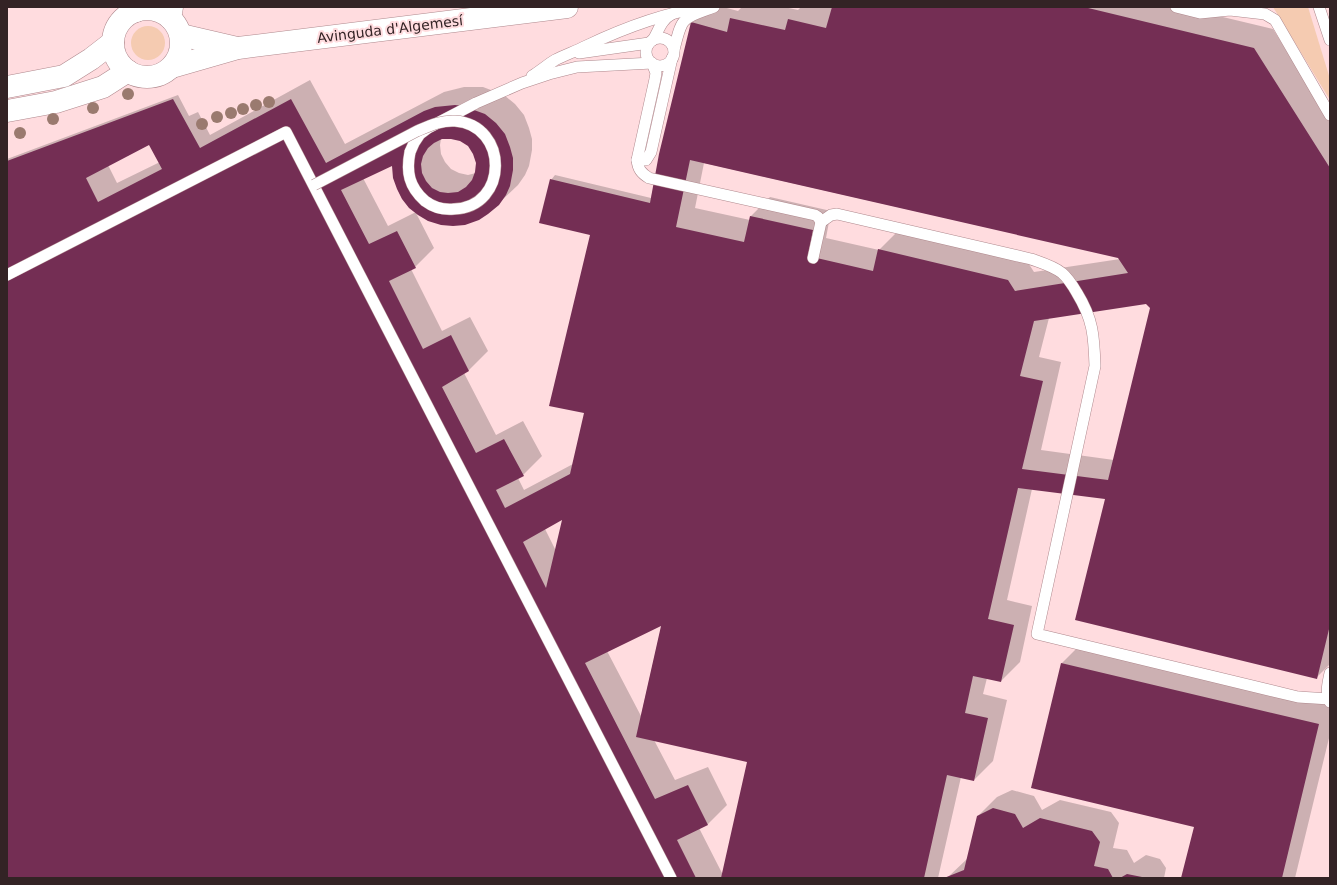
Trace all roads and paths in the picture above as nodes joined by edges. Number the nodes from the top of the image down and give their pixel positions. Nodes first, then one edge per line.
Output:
1 (567, 7) edge
2 (705, 7) edge
3 (714, 7) edge
4 (1176, 7) edge
5 (1319, 7) edge
6 (137, 9) edge
7 (1263, 11) edge
8 (676, 12) junction
9 (174, 20) edge
10 (1330, 40) edge
11 (113, 42) junction
12 (651, 42) junction
13 (238, 48) junction
14 (673, 54) junction
15 (566, 55) junction
16 (652, 63) junction
17 (172, 67) junction
18 (128, 72) junction
19 (522, 84) junction
20 (7, 87) edge
21 (7, 111) edge
22 (1330, 115) edge
23 (638, 160) junction
24 (314, 185) junction
25 (821, 222) junction
26 (813, 258) dead end
27 (7, 275) edge
28 (1330, 673) edge
29 (1329, 700) edge
30 (671, 878) edge

1 - 13 street, Avinguda d'Algemesí
2 - 8 lane
3 - 14 lane
4 - 7 lane
5 - 10 lane
6 - 9 street
6 - 11 street
7 - 22 lane
8 - 12 lane
8 - 15 lane
9 - 13 street, Avinguda d'Algemesí
9 - 17 street
11 - 18 street
11 - 20 street
12 - 14 lane
12 - 15 lane
12 - 16 lane
13 - 17 street, Avinguda d'Algemesí
14 - 16 lane
14 - 23 lane
15 - 19 lane
16 - 19 lane
16 - 23 lane
17 - 18 street
18 - 21 street
19 - 24 lane, bridge
23 - 25 lane
24 - 27 lane
24 - 30 lane
25 - 26 lane
25 - 29 lane
28 - 29 lane

